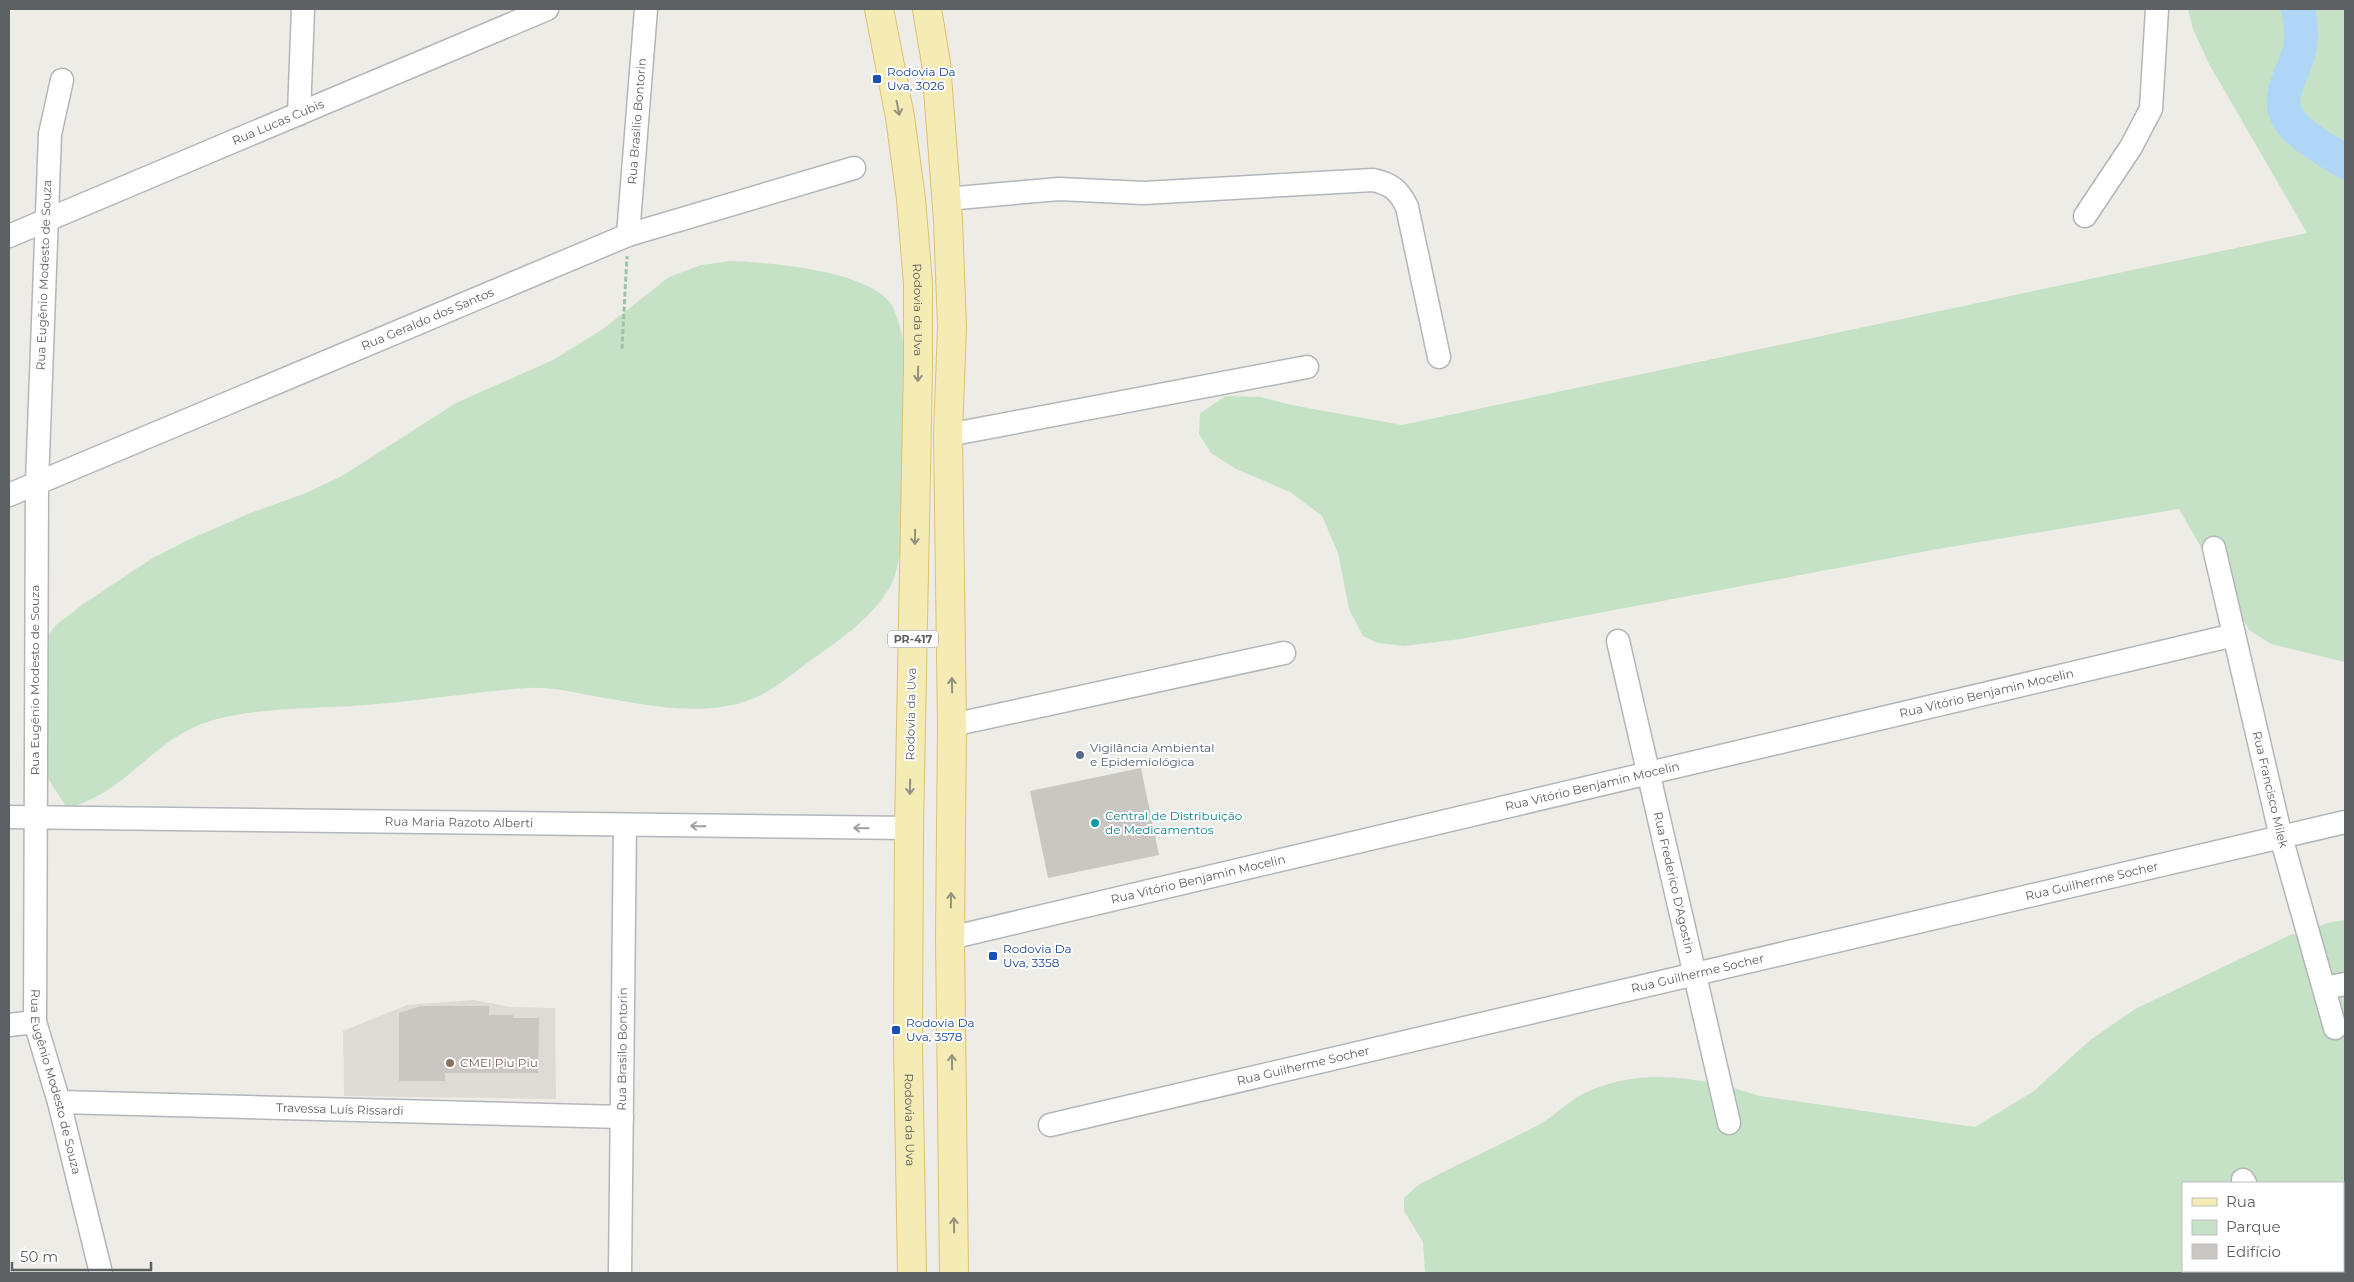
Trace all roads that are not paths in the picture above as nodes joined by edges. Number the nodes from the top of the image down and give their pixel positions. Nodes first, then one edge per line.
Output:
1 (303, 9) edge
2 (547, 9) edge
3 (646, 9) edge
4 (879, 9) edge
5 (927, 9) edge
6 (2157, 9) edge
7 (62, 80) dead end
8 (299, 114) junction
9 (854, 168) dead end
10 (946, 199) junction
11 (2085, 216) dead end
12 (46, 220) junction
13 (628, 235) junction
14 (9, 236) edge
15 (1439, 357) dead end
16 (1307, 367) dead end
17 (948, 435) junction
18 (36, 483) junction
19 (9, 495) edge
20 (2214, 548) dead end
21 (2234, 635) junction
22 (1618, 641) dead end
23 (1284, 653) dead end
24 (952, 725) junction
25 (1648, 773) junction
26 (9, 816) edge
27 (34, 817) junction
28 (2345, 822) edge
29 (625, 825) junction
30 (909, 828) junction
31 (2281, 837) junction
32 (950, 938) junction
33 (1695, 974) junction
34 (2335, 986) edge
35 (35, 1022) junction
36 (9, 1025) edge
37 (2335, 1028) dead end
38 (59, 1102) junction
39 (622, 1117) junction
40 (1729, 1122) dead end
41 (1050, 1125) dead end
42 (100, 1273) edge
43 (620, 1273) edge
44 (912, 1273) edge
45 (954, 1273) edge

1 - 8 street
2 - 8 street, Rua Lucas Cubis
3 - 13 street, Rua Brasilio Bontorin
4 -> 30 main road, Rodovia da Uva / PR-417
5 - 10 main road, PR-417
6 - 11 street
7 - 12 street, Rua Eugênio Modesto de Souza
8 - 12 street, Rua Lucas Cubis
9 - 13 street, Rua Geraldo dos Santos
10 - 15 street
10 - 17 main road, PR-417
12 - 14 street, Rua Lucas Cubis
12 - 18 street, Rua Eugênio Modesto de Souza
13 - 18 street, Rua Geraldo dos Santos
16 - 17 street
24 -> 17 main road, PR-417
18 - 19 street, Rua Geraldo dos Santos
18 - 27 street, Rua Eugênio Modesto de Souza
20 - 21 street, Rua Francisco Milek
21 - 25 street, Rua Vitório Benjamin Mocelin
21 - 31 street, Rua Francisco Milek
22 - 25 street, Rua Frederico D'Agostin
23 - 24 street
32 -> 24 main road, PR-417
25 - 32 street, Rua Vitório Benjamin Mocelin
25 - 33 street, Rua Frederico D'Agostin
26 - 27 street, Rua Maria Razoto Alberti
27 - 29 street, Rua Maria Razoto Alberti
27 - 35 street, Rua Eugênio Modesto de Souza
28 - 31 street, Rua Guilherme Socher
30 -> 29 street, Rua Maria Razoto Alberti
29 - 39 street, Rua Brasilo Bontorin
30 - 44 main road, Rodovia da Uva / PR-417
31 - 33 street, Rua Guilherme Socher
31 - 34 street, Rua Francisco Milek
45 -> 32 main road, PR-417
33 - 40 street, Rua Frederico D'Agostin
33 - 41 street, Rua Guilherme Socher
34 - 37 street, Rua Francisco Milek
35 - 36 street
35 - 38 street, Rua Eugênio Modesto de Souza
38 - 39 street, Travessa Luís Rissardi
38 - 42 street, Rua Eugênio Modesto de Souza
39 - 43 street, Rua Brasilo Bontorin

